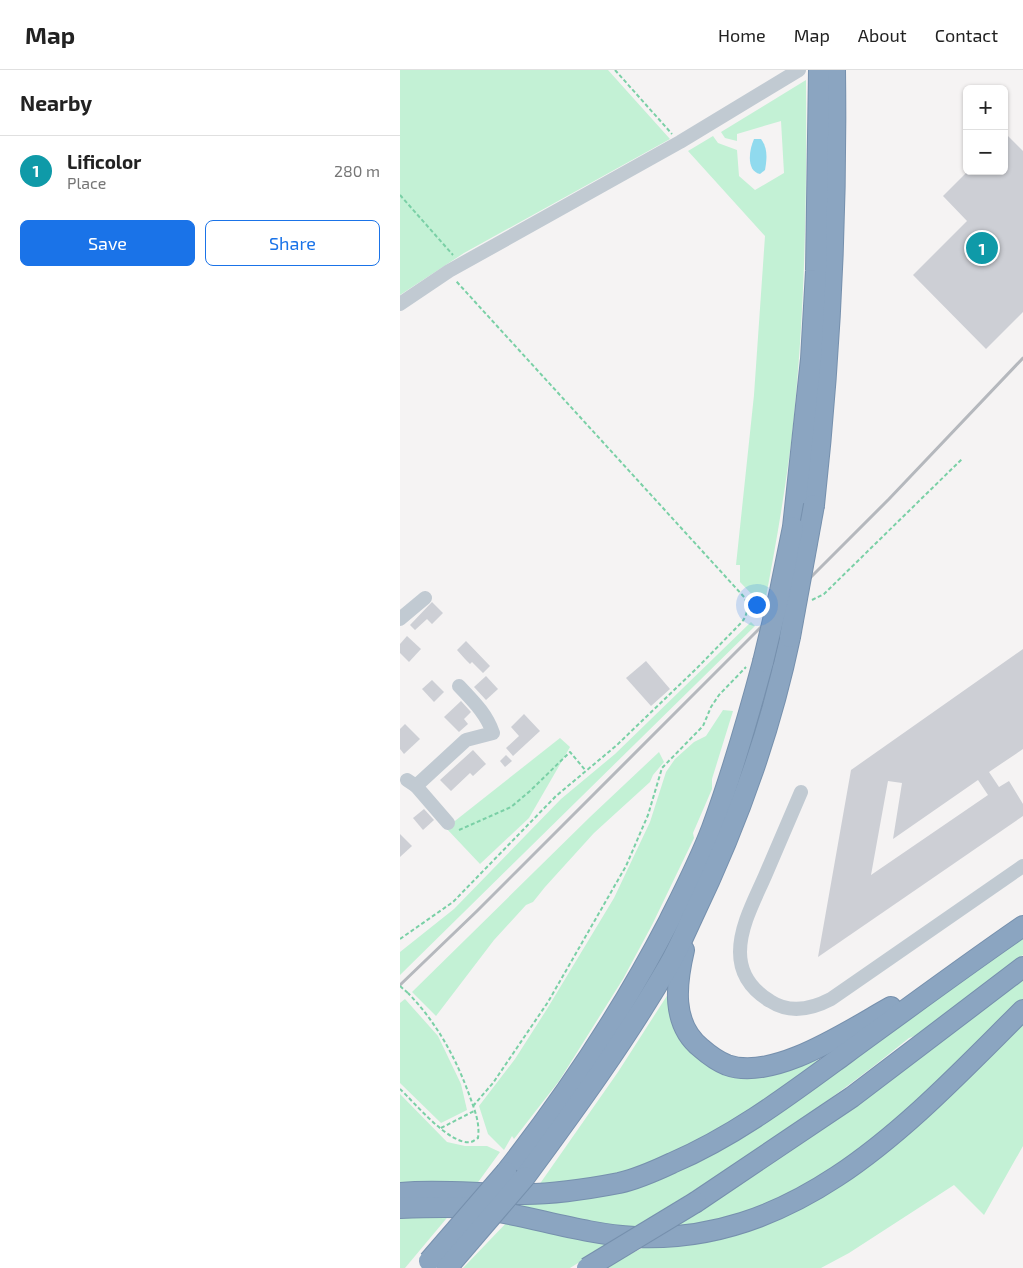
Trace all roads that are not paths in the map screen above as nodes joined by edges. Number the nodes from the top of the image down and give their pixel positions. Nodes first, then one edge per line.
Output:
1 (799, 70) edge
2 (819, 70) edge
3 (836, 70) edge
4 (400, 304) edge
5 (425, 598) dead end
6 (400, 619) edge
7 (459, 686) dead end
8 (406, 782) edge
9 (801, 792) dead end
10 (448, 823) road end
11 (1023, 866) edge
12 (693, 917) junction
13 (1023, 926) edge
14 (970, 963) junction
15 (1023, 967) edge
16 (1023, 1010) edge
17 (516, 1174) junction
18 (400, 1193) edge
19 (400, 1208) edge
20 (436, 1266) edge
21 (587, 1268) edge

1 - 4 street
2 - 17 highway, bridge
3 - 12 highway, bridge
5 - 6 street
7 - 8 street
8 - 10 street
9 - 11 street
12 - 14 highway
12 - 17 highway
13 - 14 highway
14 - 18 highway
15 - 21 highway, bridge
16 - 19 highway
17 - 20 highway, bridge

